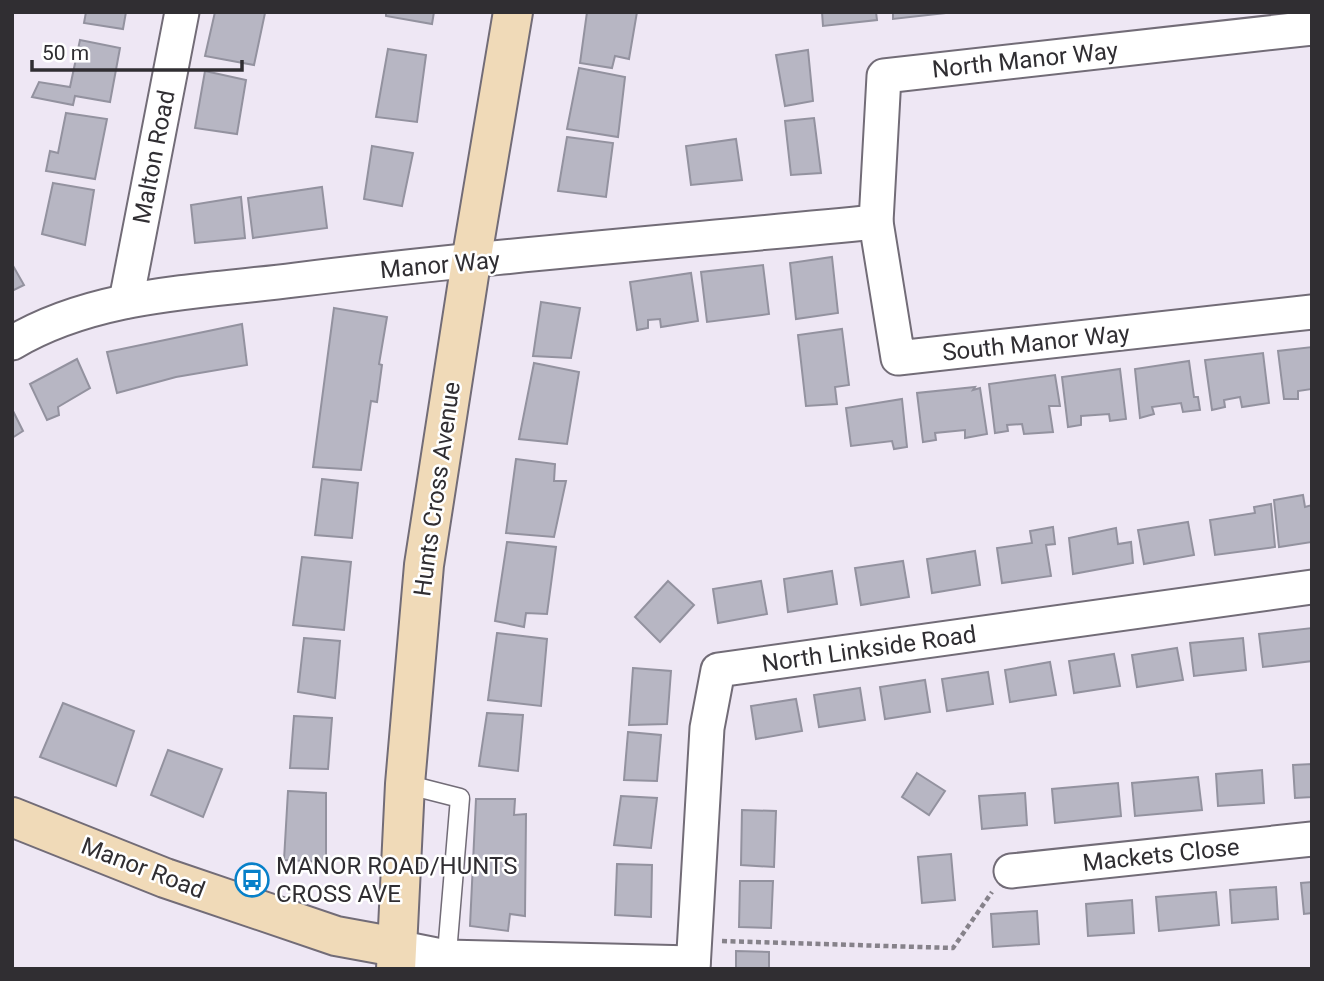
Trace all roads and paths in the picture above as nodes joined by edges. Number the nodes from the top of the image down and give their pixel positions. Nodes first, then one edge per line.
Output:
1 (182, 12) edge
2 (513, 12) edge
3 (1312, 29) edge
4 (876, 222) junction
5 (471, 262) junction
6 (127, 301) junction
7 (1312, 312) edge
8 (12, 343) edge
9 (1312, 587) edge
10 (405, 784) junction
11 (14, 823) edge
12 (1312, 839) edge
13 (1011, 871) joint
14 (693, 957) edge
15 (396, 958) edge
16 (446, 963) edge

1 - 6 street, Malton Road
2 - 5 street, Hunts Cross Avenue
3 - 4 street, North Manor Way
4 - 5 street, Manor Way
4 - 7 street, South Manor Way
5 - 6 street, Manor Way
5 - 10 street, Hunts Cross Avenue
6 - 8 street, Manor Way
9 - 14 street, North Linkside Road
10 - 15 street, Hunts Cross Avenue
10 - 16 lane
11 - 15 street, Manor Road
12 - 13 street, Mackets Close
13 - 14 path
14 - 16 street
15 - 16 street

